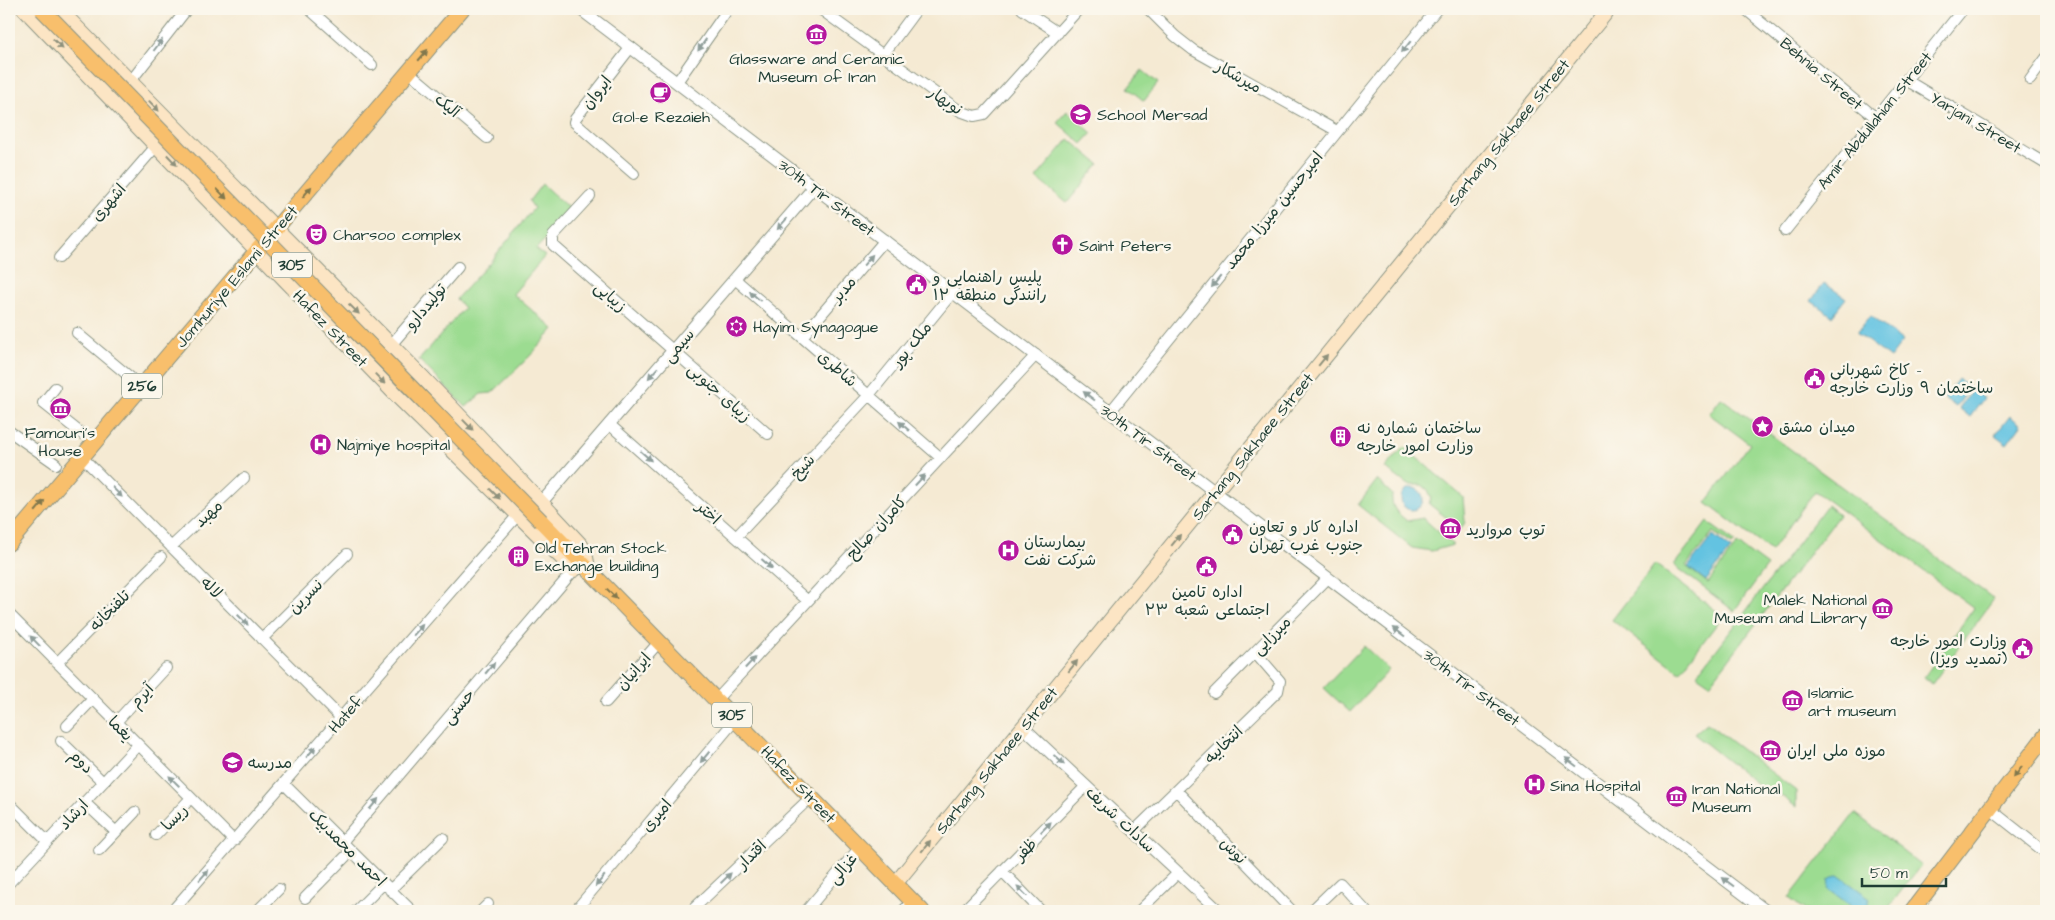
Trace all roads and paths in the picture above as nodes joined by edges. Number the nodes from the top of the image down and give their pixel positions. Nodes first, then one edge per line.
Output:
1 (24, 9) edge
2 (42, 9) edge
3 (59, 9) edge
4 (187, 9) edge
5 (309, 9) edge
6 (462, 9) edge
7 (580, 9) edge
8 (728, 9) edge
9 (820, 9) edge
10 (917, 9) edge
11 (1022, 9) edge
12 (1079, 9) edge
13 (1148, 9) edge
14 (1437, 9) edge
15 (1607, 9) edge
16 (1745, 9) edge
17 (1963, 9) edge
18 (1058, 34) junction
19 (631, 47) junction
20 (883, 55) junction
21 (2046, 58) edge
22 (372, 65) dead end
23 (409, 72) junction
24 (1906, 80) junction
25 (2030, 80) dead end
26 (130, 82) junction
27 (677, 82) junction
28 (1876, 118) junction
29 (1337, 132) junction
30 (487, 138) dead end
31 (157, 145) junction
32 (2046, 164) edge
33 (634, 174) dead end
34 (814, 187) junction
35 (590, 196) dead end
36 (276, 230) junction
37 (1786, 231) dead end
38 (885, 240) junction
39 (257, 252) junction
40 (59, 258) dead end
41 (458, 267) dead end
42 (735, 279) junction
43 (332, 287) junction
44 (953, 292) junction
45 (310, 307) junction
46 (77, 333) dead end
47 (802, 337) junction
48 (391, 345) junction
49 (673, 350) junction
50 (1036, 355) junction
51 (130, 377) joint
52 (142, 387) junction
53 (56, 388) dead end
54 (869, 395) junction
55 (1110, 412) junction
56 (609, 424) junction
57 (9, 431) edge
58 (82, 434) joint
59 (768, 434) dead end
60 (94, 443) junction
61 (82, 457) junction
62 (941, 458) junction
63 (56, 464) joint
64 (69, 473) junction
65 (244, 478) dead end
66 (1215, 492) junction
67 (541, 503) junction
68 (517, 516) junction
69 (736, 537) junction
70 (10, 540) edge
71 (172, 547) junction
72 (347, 554) dead end
73 (161, 557) dead end
74 (581, 568) junction
75 (1328, 578) junction
76 (808, 601) junction
77 (9, 614) edge
78 (262, 639) junction
79 (660, 641) junction
80 (1255, 652) junction
81 (57, 663) junction
82 (166, 668) dead end
83 (1214, 693) dead end
84 (93, 699) junction
85 (717, 699) junction
86 (606, 702) dead end
87 (341, 718) junction
88 (736, 720) junction
89 (116, 722) junction
90 (67, 726) dead end
91 (1023, 727) junction
92 (2046, 736) edge
93 (61, 741) dead end
94 (138, 744) junction
95 (103, 782) junction
96 (284, 784) junction
97 (1086, 786) junction
98 (1176, 790) junction
99 (811, 797) junction
100 (191, 798) junction
101 (84, 802) junction
102 (10, 804) edge
103 (1990, 809) junction
104 (135, 812) dead end
105 (1134, 831) junction
106 (116, 832) junction
107 (156, 835) dead end
108 (443, 838) dead end
109 (234, 841) junction
110 (47, 842) junction
111 (342, 842) junction
112 (860, 847) junction
113 (99, 850) dead end
114 (351, 851) junction
115 (2046, 853) edge
116 (1002, 871) junction
117 (1178, 873) junction
118 (9, 883) edge
119 (895, 884) junction
120 (387, 886) junction
121 (279, 889) dead end
122 (305, 898) dead end
123 (912, 908) edge
124 (175, 910) edge
125 (257, 911) edge
126 (356, 911) edge
127 (412, 911) edge
128 (575, 911) edge
129 (691, 911) edge
130 (806, 911) edge
131 (963, 911) edge
132 (1041, 911) edge
133 (1139, 911) edge
134 (1219, 911) edge
135 (1292, 911) edge
136 (1310, 911) edge
137 (1366, 911) edge
138 (1766, 911) edge
139 (1912, 911) edge

1 -> 31 main road, Hafez Street
2 -> 74 main road, Hafez Street / 305, bridge
3 - 26 main road, Hafez Street
26 -> 4 street
5 - 22 street
23 -> 6 main road, Jomhuriye Eslami Street / 256
7 - 19 street, 30th Tir Street
8 -> 27 street
9 - 20 street, نوبهار
10 - 20 street
11 - 18 street
12 - 18 street, نوبهار
13 - 29 street, میرشکار
14 -> 29 street, امیرحسین میرزا محمد
66 -> 15 main road, Sarhang Sakhaee Street
16 - 28 street, Behnia Street
17 - 24 street, Amir Abdullahian Street
18 - 20 street, نوبهار
19 - 27 street, 30th Tir Street
19 - 33 street, ایروان
21 - 25 street
23 - 30 street, آلیک
36 -> 23 main road, Jomhuriye Eslami Street / 256
24 - 28 street, Amir Abdullahian Street
24 - 32 street, Yarjani Street
26 -> 36 main road, Hafez Street
27 - 34 street, 30th Tir Street
28 - 37 street, Amir Abdullahian Street
29 -> 55 street, امیرحسین میرزا محمد
31 -> 39 main road, Hafez Street
31 - 40 street, اشهری
34 - 38 street, 30th Tir Street
34 -> 42 street, سیمی
35 - 49 street, زیبایی
36 - 39 main road, Jomhuriye Eslami Street / 256
36 - 43 main road, Hafez Street
38 - 44 street, 30th Tir Street
47 -> 38 street, مدبر
39 - 45 main road, Hafez Street
39 - 52 main road, Jomhuriye Eslami Street / 256
41 - 48 street, تولیددارو
47 -> 42 street, شاطری
42 - 49 street, سیمی
43 - 45 main road
43 -> 48 main road, Hafez Street
44 - 50 street, 30th Tir Street
44 - 54 street, ملک پور
45 -> 68 main road, Hafez Street
46 - 51 street
47 - 54 street, شاطری
48 -> 67 main road, Hafez Street
49 -> 56 street, سیمی
49 - 59 street, زیبای جنوبی
55 -> 50 street, 30th Tir Street
50 - 62 street, کامران صالح
51 - 52 main road
52 - 60 main road, Jomhuriye Eslami Street / 256
53 - 58 street
62 -> 54 street, شاطری
54 - 69 street, شیخ
55 - 66 street, 30th Tir Street
56 - 67 street, سیمی
56 -> 69 street, اختر
57 - 63 street
58 - 60 main road
60 - 61 main road, Jomhuriye Eslami Street / 256
61 - 64 main road, Jomhuriye Eslami Street / 256
61 -> 71 street, لاله
76 -> 62 street, کامران صالح
63 - 64 main road
70 -> 64 main road, Jomhuriye Eslami Street / 256
65 - 71 street, مهبد
66 - 75 street, 30th Tir Street
91 -> 66 main road, Sarhang Sakhaee Street
67 - 74 main road, Hafez Street
68 - 74 main road, Hafez Street
87 -> 68 street, Hatef
69 -> 76 street, اختر
71 -> 78 street, لاله
72 - 78 street, نسرین
73 - 81 street, تلفنخانه
74 -> 79 main road, Hafez Street / 305
111 -> 74 street, حسنی
75 - 80 street, میرزایی
138 -> 75 street, 30th Tir Street
85 -> 76 street, کامران صالح
81 -> 77 street, یغما
78 - 87 street, لاله
79 - 85 main road, Hafez Street / 305
79 - 86 street, ایرانیان
80 - 83 street, میرزایی
80 - 98 street, انتخابیه
81 - 84 street, یغما
82 - 89 street, آیرم
84 - 89 street, یغما
84 - 90 street
85 - 88 main road, Hafez Street / 305
96 -> 87 street, Hatef
88 - 99 main road, Hafez Street / 305
88 -> 128 street, امیری
89 - 94 street, یغما
91 -> 97 street, سادات شریف
119 -> 91 main road, Sarhang Sakhaee Street
92 -> 103 main road
93 - 95 street, دوم
94 - 95 street, ارشاد
100 -> 94 street, یغما
95 - 101 street, ارشاد
96 - 109 street, Hatef
96 - 111 street, احمد محمدبیک
97 - 105 street, سادات شریف
116 -> 97 street, ظفر
98 - 105 street, انتخابیه
98 - 135 street, نوش
99 - 112 main road, Hafez Street / 305
129 -> 99 street, اقتدار
100 - 107 street, ریسا
100 - 109 street, یغما
101 - 106 street
101 - 110 street, ارشاد
102 - 110 street
103 - 115 street
103 - 139 main road
104 - 106 street
105 - 117 street, سادات شریف
106 - 113 street
108 - 120 street
124 -> 109 street, Hatef
110 - 118 street, ارشاد
111 - 114 street, احمد محمدبیک
112 - 119 main road, Hafez Street / 305
112 - 130 street, غزالی
114 - 120 street, احمد محمدبیک
114 - 122 street
116 - 131 street, ظفر
132 -> 116 street
117 - 133 street
117 - 134 street, سادات شریف
119 - 123 main road, Hafez Street / 305
120 - 126 street
120 - 127 street, احمد محمدبیک
121 - 125 street
136 - 137 street

